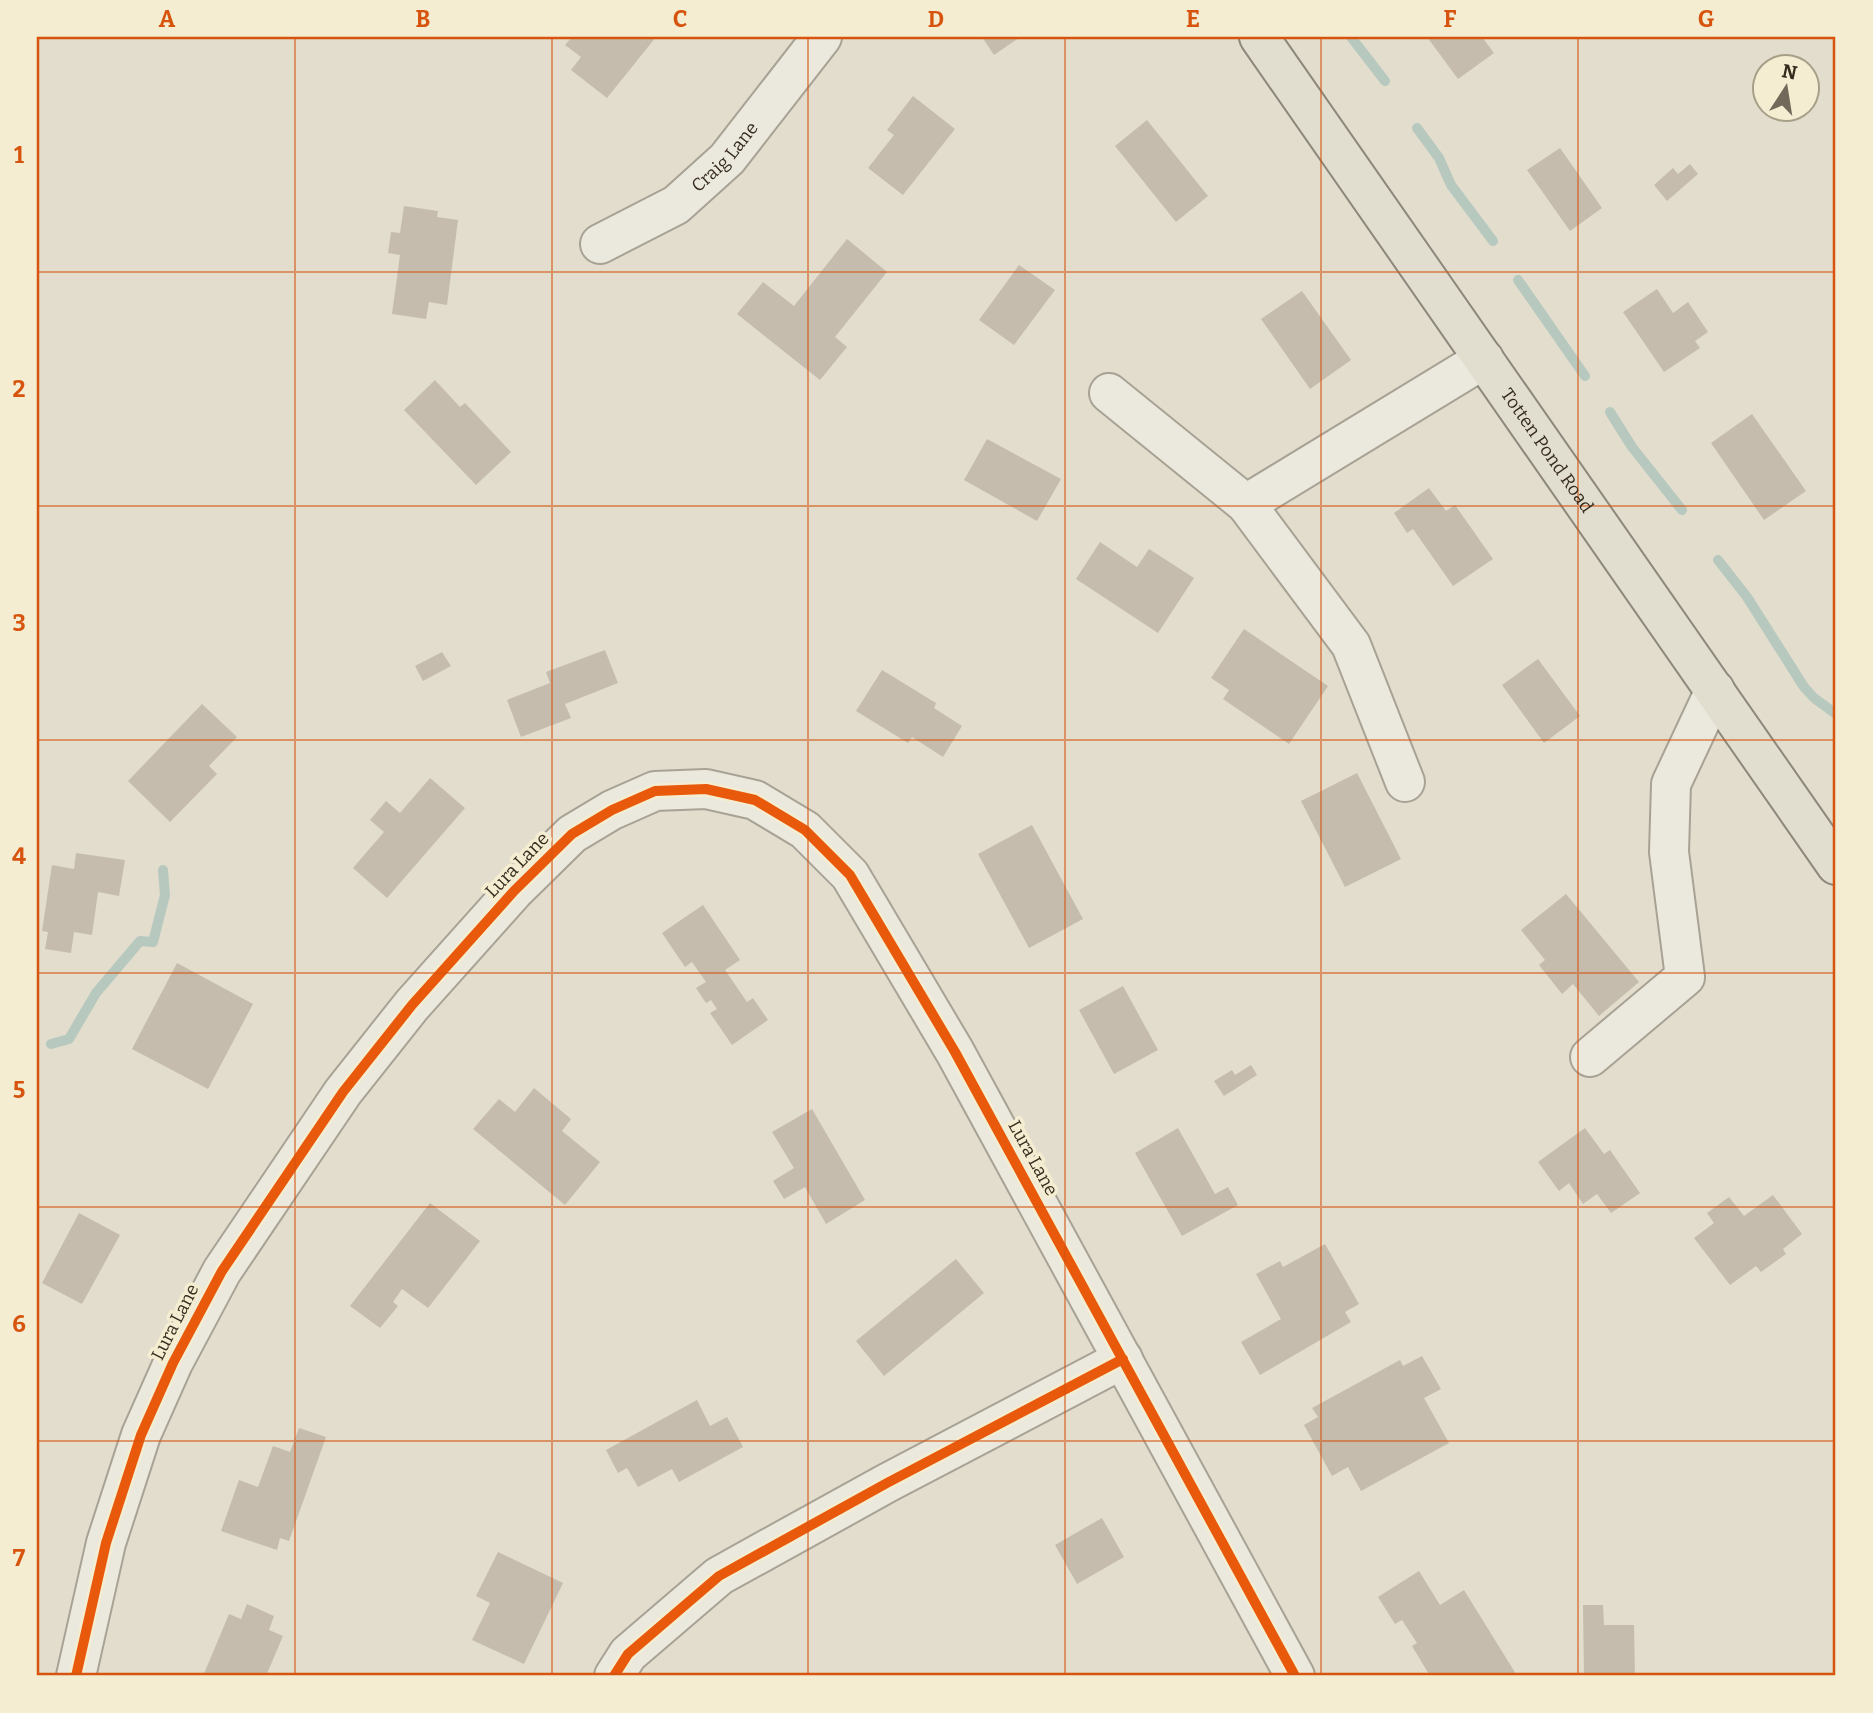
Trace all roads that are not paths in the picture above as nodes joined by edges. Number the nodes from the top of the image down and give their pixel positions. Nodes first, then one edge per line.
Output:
1 (822, 37) edge
2 (1259, 37) edge
3 (600, 244) dead end
4 (1484, 359) junction
5 (1109, 393) dead end
6 (1246, 504) junction
7 (1715, 690) junction
8 (1405, 782) dead end
9 (1836, 865) edge
10 (1590, 1057) dead end
11 (1123, 1359) junction
12 (76, 1676) edge
13 (614, 1676) edge
14 (1295, 1676) edge

1 - 3 street, Craig Lane
2 - 4 main road, Totten Pond Road
4 - 6 street
4 - 7 main road, Totten Pond Road
5 - 6 street
6 - 8 street
7 - 9 main road, Totten Pond Road
7 - 10 street
11 - 12 street, Lura Lane
11 - 13 street
11 - 14 street, Lura Lane

